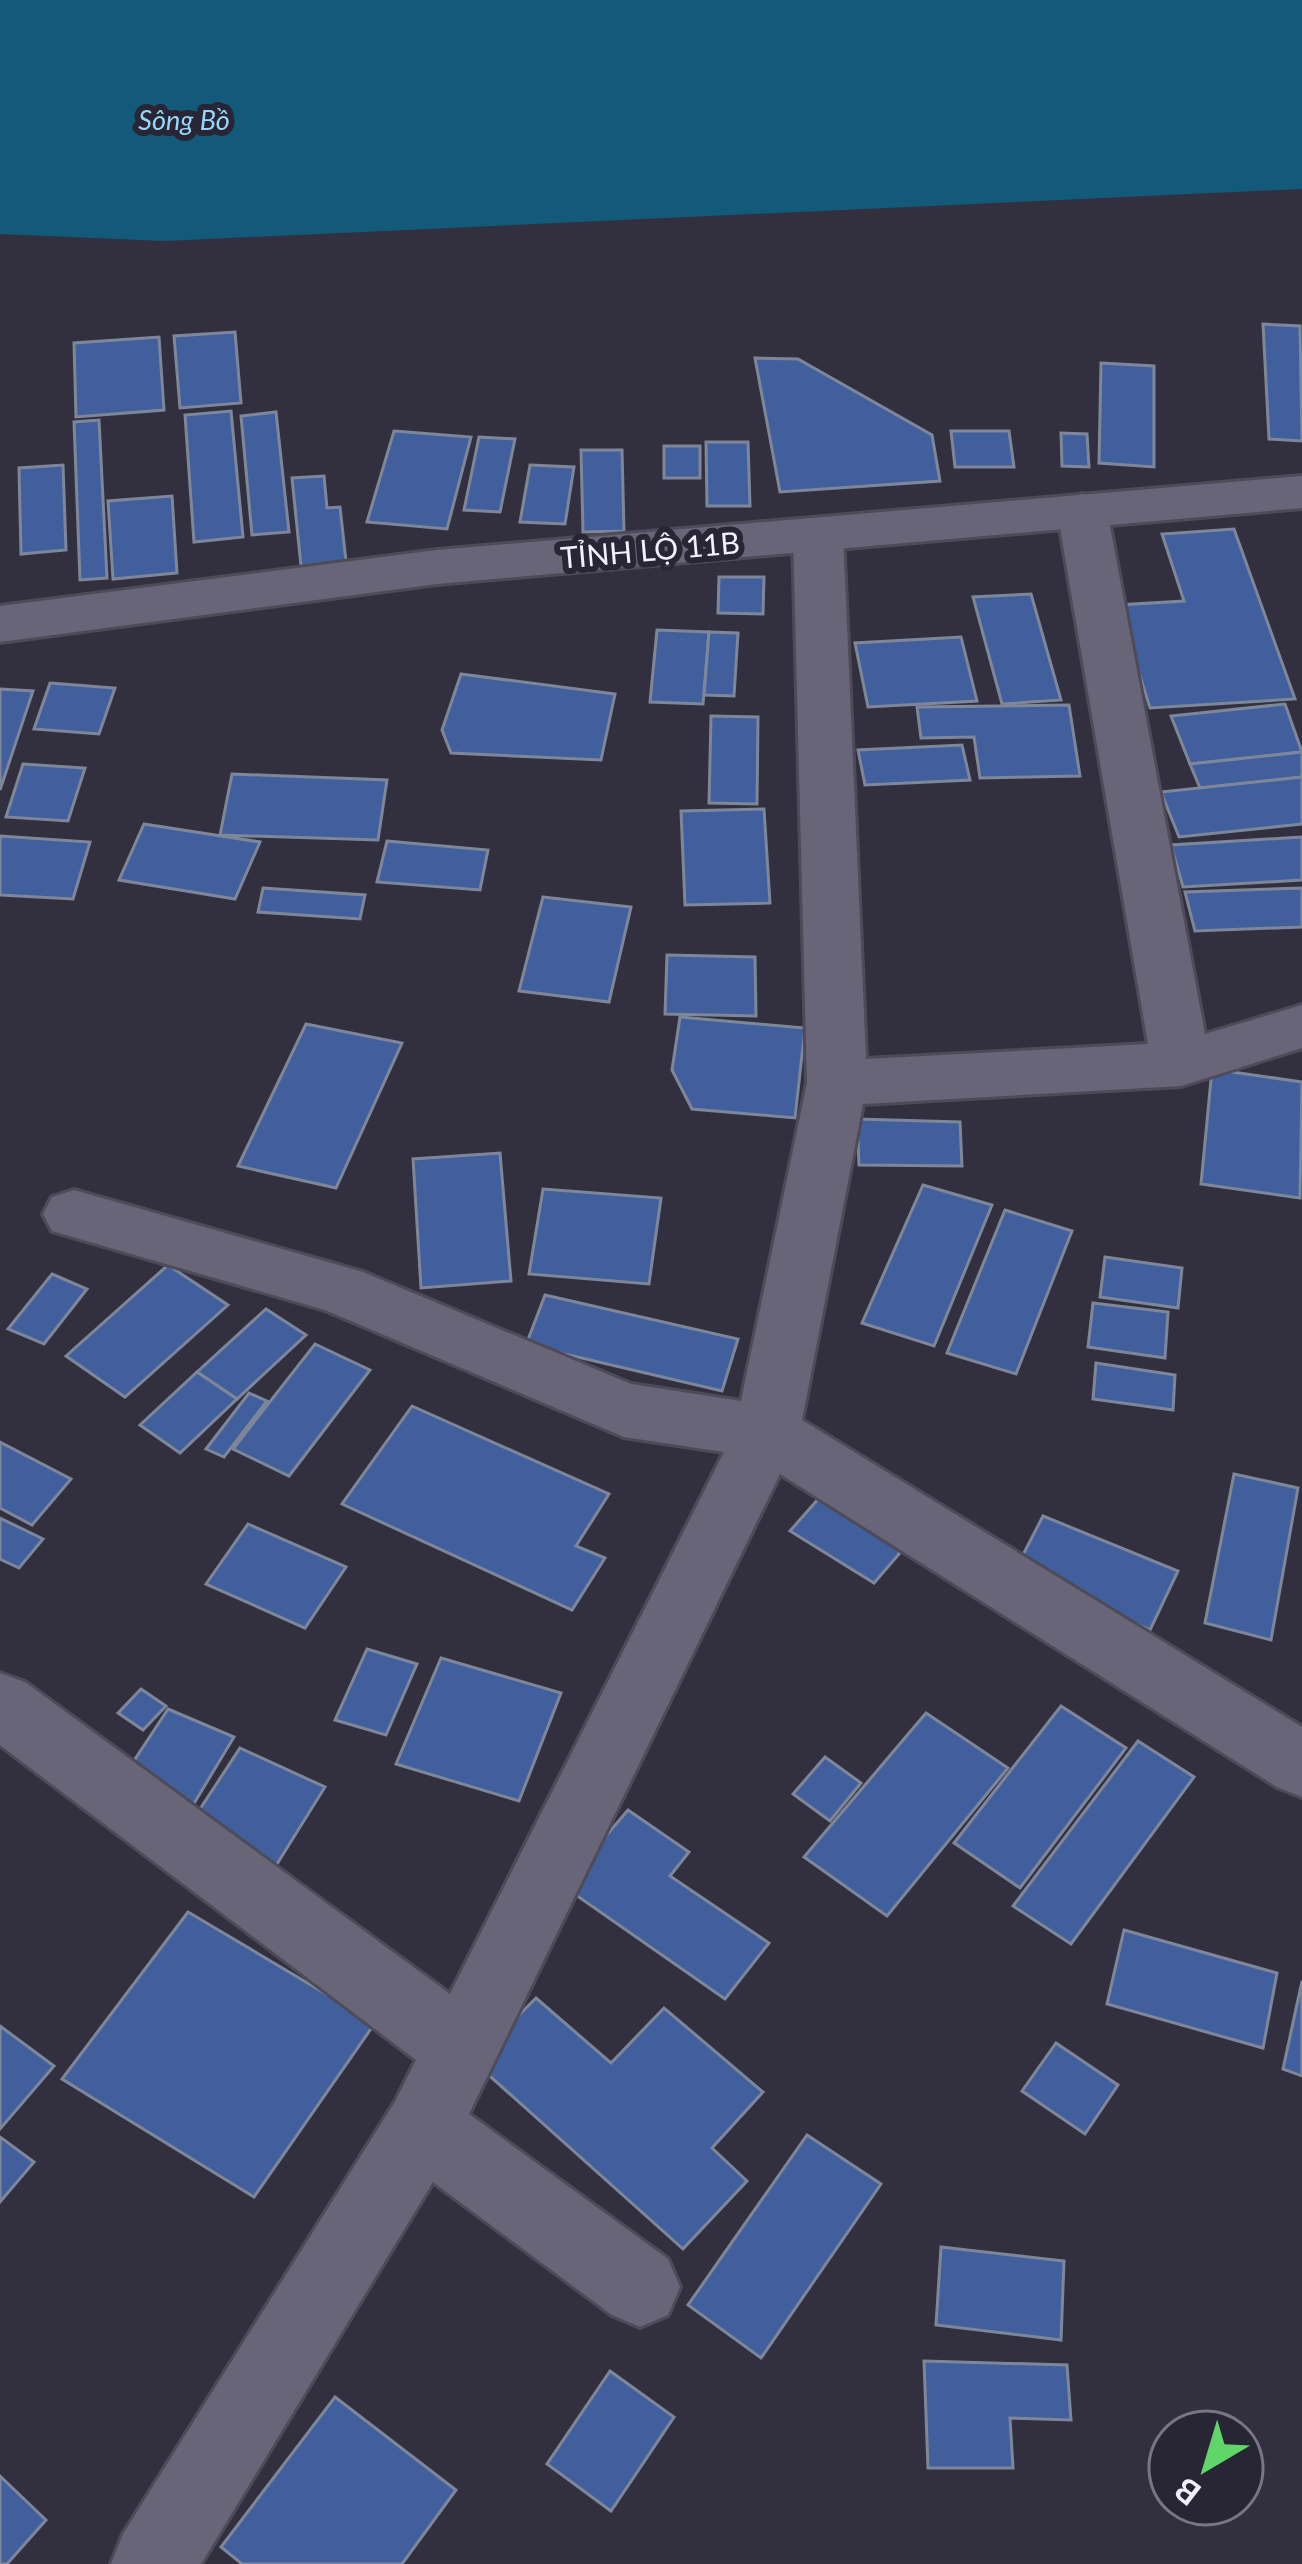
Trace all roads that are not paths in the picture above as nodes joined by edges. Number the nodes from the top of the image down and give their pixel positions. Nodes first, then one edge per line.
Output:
1 (1302, 492) edge
2 (1082, 510) junction
3 (818, 534) junction
4 (0, 624) edge
5 (1302, 1026) edge
6 (1181, 1064) junction
7 (837, 1083) junction
8 (74, 1214) dead end
9 (767, 1432) junction
10 (0, 1704) edge
11 (1302, 1765) edge
12 (464, 2050) junction
13 (423, 2127) junction
14 (640, 2287) dead end
15 (153, 2564) edge

1 - 2 main road, TỈNH LỘ 11B
2 - 3 main road, TỈNH LỘ 11B
2 - 6 street
3 - 4 main road, TỈNH LỘ 11B
3 - 7 street
5 - 6 street
6 - 7 street
7 - 9 street
8 - 9 street
9 - 11 street
9 - 12 street
10 - 12 street
12 - 13 street
13 - 14 street
13 - 15 street

